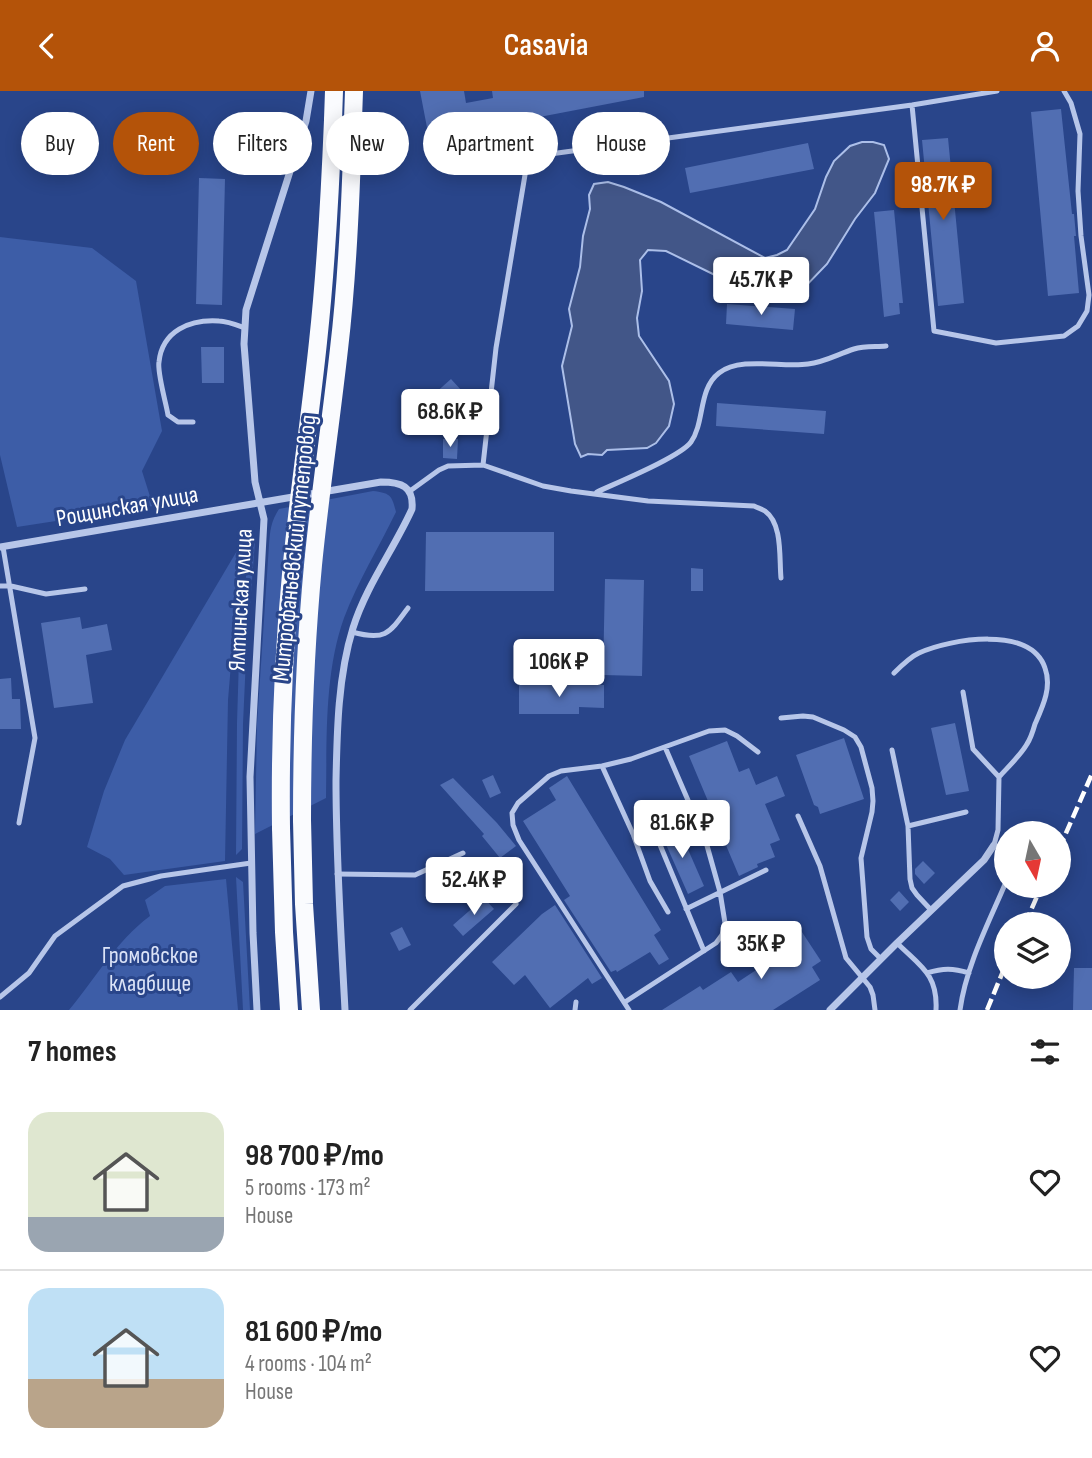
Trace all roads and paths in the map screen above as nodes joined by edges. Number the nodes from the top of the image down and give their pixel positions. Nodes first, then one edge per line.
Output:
1 (311, 91) edge
2 (334, 91) edge
3 (354, 91) edge
4 (996, 91) edge
5 (1064, 91) edge
6 (912, 105) junction
7 (308, 112) edge
8 (558, 153) edge
9 (289, 175) edge
10 (525, 175) edge
11 (245, 328) junction
12 (886, 346) dead end
13 (193, 422) dead end
14 (483, 465) junction
15 (410, 491) junction
16 (594, 493) junction
17 (260, 503) junction
18 (1, 547) edge
19 (780, 578) dead end
20 (0, 586) edge
21 (11, 586) junction
22 (85, 589) dead end
23 (408, 608) dead end
24 (352, 632) junction
25 (894, 673) dead end
26 (963, 692) dead end
27 (781, 717) dead end
28 (665, 747) junction
29 (892, 750) dead end
30 (758, 752) dead end
31 (602, 766) junction
32 (999, 777) junction
33 (692, 809) junction
34 (966, 812) dead end
35 (798, 816) dead end
36 (998, 821) edge
37 (19, 823) dead end
38 (908, 826) junction
39 (653, 828) junction
40 (633, 834) junction
41 (994, 845) edge
42 (463, 853) dead end
43 (251, 863) junction
44 (766, 870) dead end
45 (337, 874) junction
46 (720, 892) junction
47 (999, 898) edge
48 (516, 904) dead end
49 (685, 909) junction
50 (931, 910) junction
51 (668, 912) dead end
52 (722, 936) junction
53 (897, 943) junction
54 (761, 950) dead end
55 (704, 951) junction
56 (881, 959) junction
57 (927, 973) junction
58 (968, 973) junction
59 (862, 977) junction
60 (0, 997) edge
61 (576, 1002) dead end
62 (625, 1002) junction
63 (257, 1010) edge
64 (289, 1010) edge
65 (311, 1010) edge
66 (345, 1010) edge
67 (411, 1010) edge
68 (575, 1010) edge
69 (629, 1010) edge
70 (830, 1010) edge
71 (875, 1010) edge
72 (936, 1010) edge
73 (960, 1010) edge

1 - 7 street
2 - 64 main road, Митрофаньевский путепровод, bridge
3 - 65 main road, Митрофаньевский путепровод, bridge
4 - 6 lane
5 - 6 lane
6 - 8 lane
9 - 11 street
10 - 14 lane
11 - 13 lane
11 - 17 street
12 - 16 lane
14 - 15 lane
14 - 16 lane
15 - 17 street, Ялтинская улица
15 - 24 street
16 - 19 lane
17 - 18 street, Рощинская улица
17 - 43 street, Ялтинская улица
18 - 21 lane
20 - 21 lane
21 - 22 lane
21 - 37 lane
23 - 24 lane
24 - 45 street
25 - 32 lane
26 - 32 lane
27 - 56 lane
28 - 30 lane
28 - 31 lane
28 - 33 lane
29 - 38 lane
31 - 40 lane
31 - 62 lane
32 - 36 lane
33 - 39 lane
33 - 46 lane
34 - 38 lane
35 - 59 lane
38 - 50 lane
39 - 40 lane
39 - 49 lane
40 - 51 lane
41 - 50 street
42 - 45 lane
43 - 60 lane
43 - 63 street, Ялтинская улица
44 - 46 lane
45 - 66 street
46 - 49 lane
46 - 52 lane
47 - 58 lane
48 - 67 lane
49 - 55 lane
50 - 53 street
52 - 54 lane
52 - 55 lane
53 - 56 street
53 - 57 lane
55 - 62 lane
56 - 59 street
57 - 58 lane
57 - 72 lane
58 - 73 lane
59 - 70 street
59 - 71 lane
61 - 68 lane
62 - 69 lane

